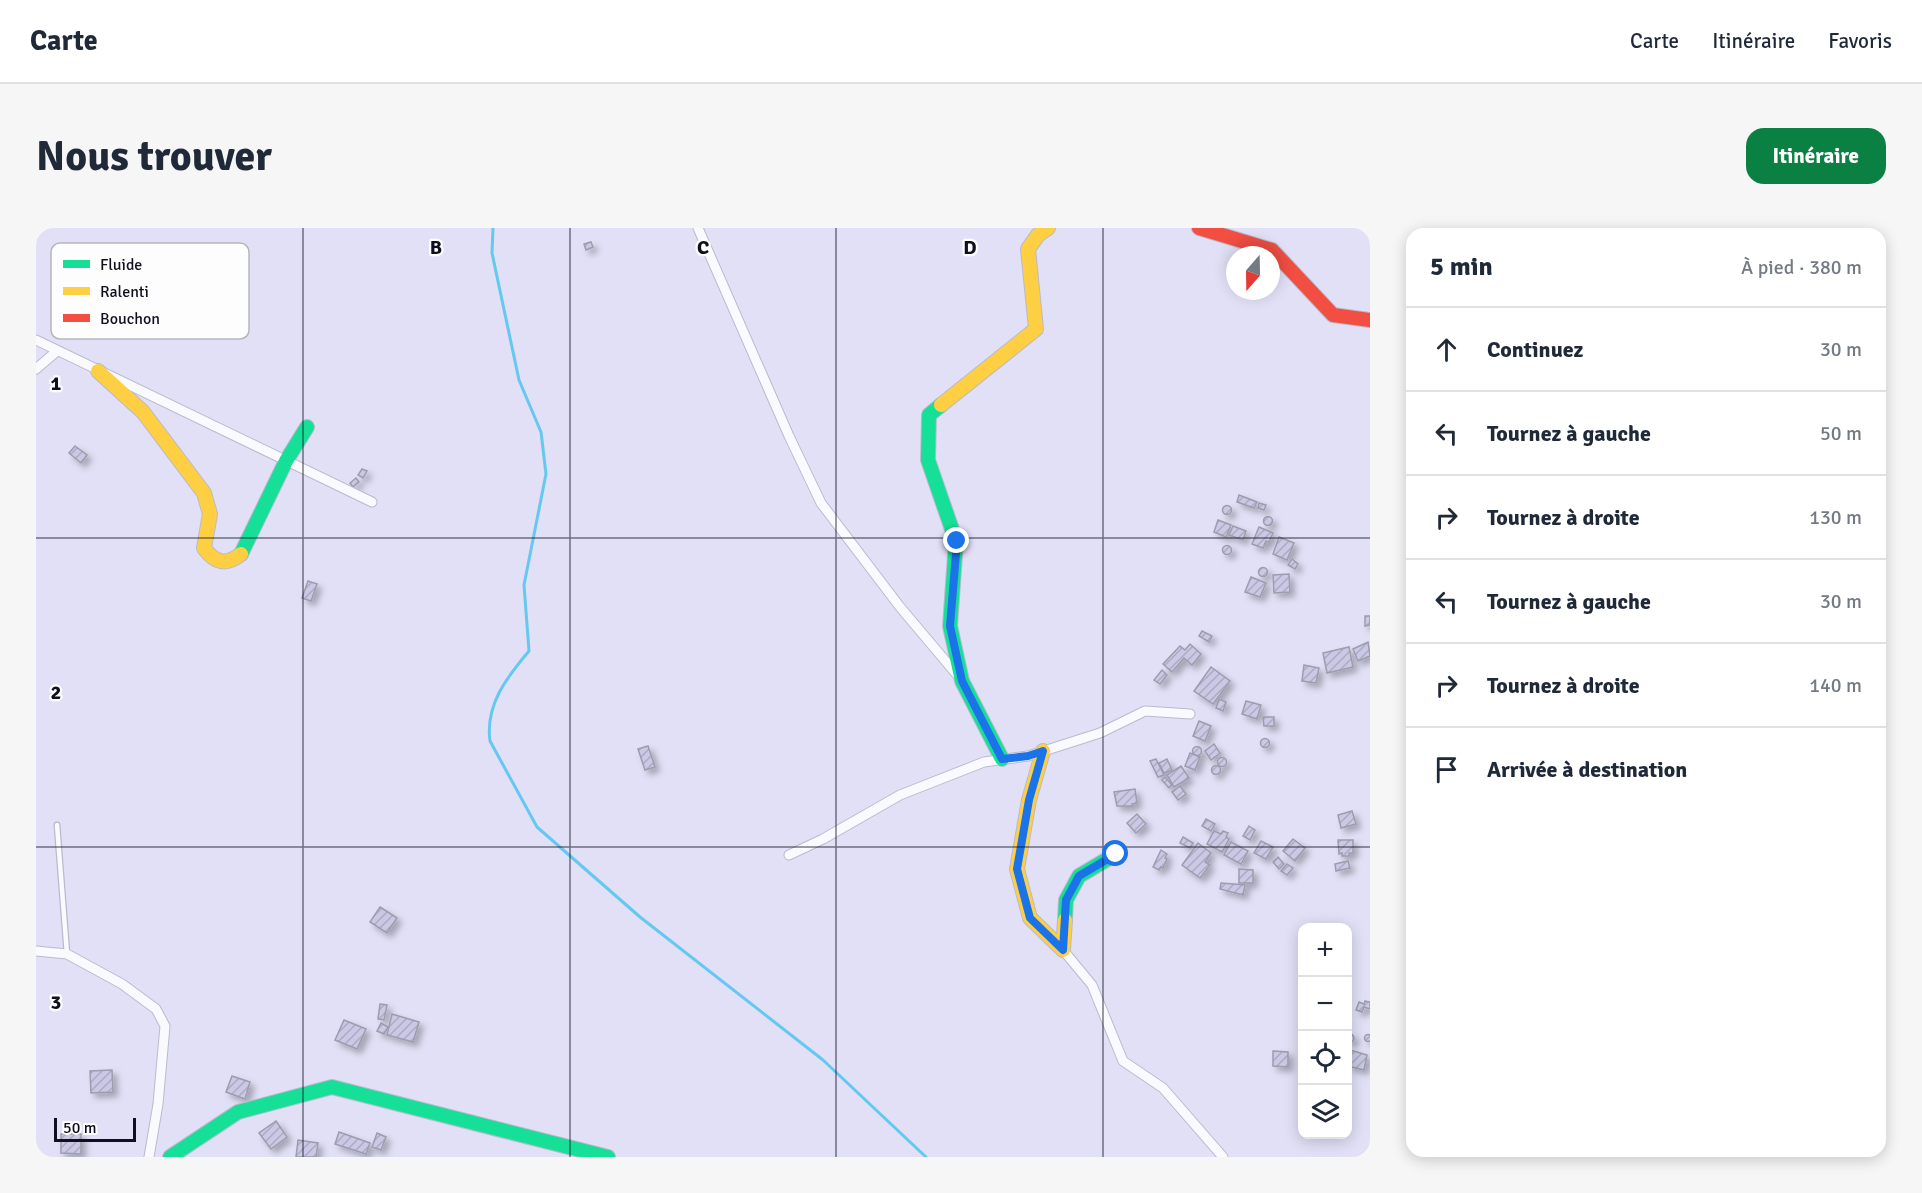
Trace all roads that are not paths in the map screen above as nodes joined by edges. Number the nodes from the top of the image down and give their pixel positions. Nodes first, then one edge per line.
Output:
1 (698, 228) edge
2 (1048, 228) edge
3 (1200, 228) edge
4 (1370, 320) edge
5 (36, 340) edge
6 (57, 351) junction
7 (36, 369) edge
8 (98, 371) junction
9 (307, 427) dead end
10 (286, 461) junction
11 (372, 502) dead end
12 (962, 681) junction
13 (1190, 714) dead end
14 (1043, 751) junction
15 (1002, 759) junction
16 (57, 825) dead end
17 (1116, 854) dead end
18 (789, 855) dead end
19 (1063, 950) junction
20 (36, 951) edge
21 (67, 954) junction
22 (149, 1157) edge
23 (170, 1157) edge
24 (608, 1157) edge
25 (1223, 1157) edge

1 - 12 street
2 - 12 street
3 - 4 street
5 - 6 street
6 - 7 street
6 - 8 street
8 - 10 street
8 - 10 street
9 - 10 street
10 - 11 street
12 - 15 street
13 - 14 street
14 - 15 street
14 - 19 street
15 - 18 street
16 - 21 lane
17 - 19 street
19 - 25 street
20 - 21 street
21 - 22 street
23 - 24 street

